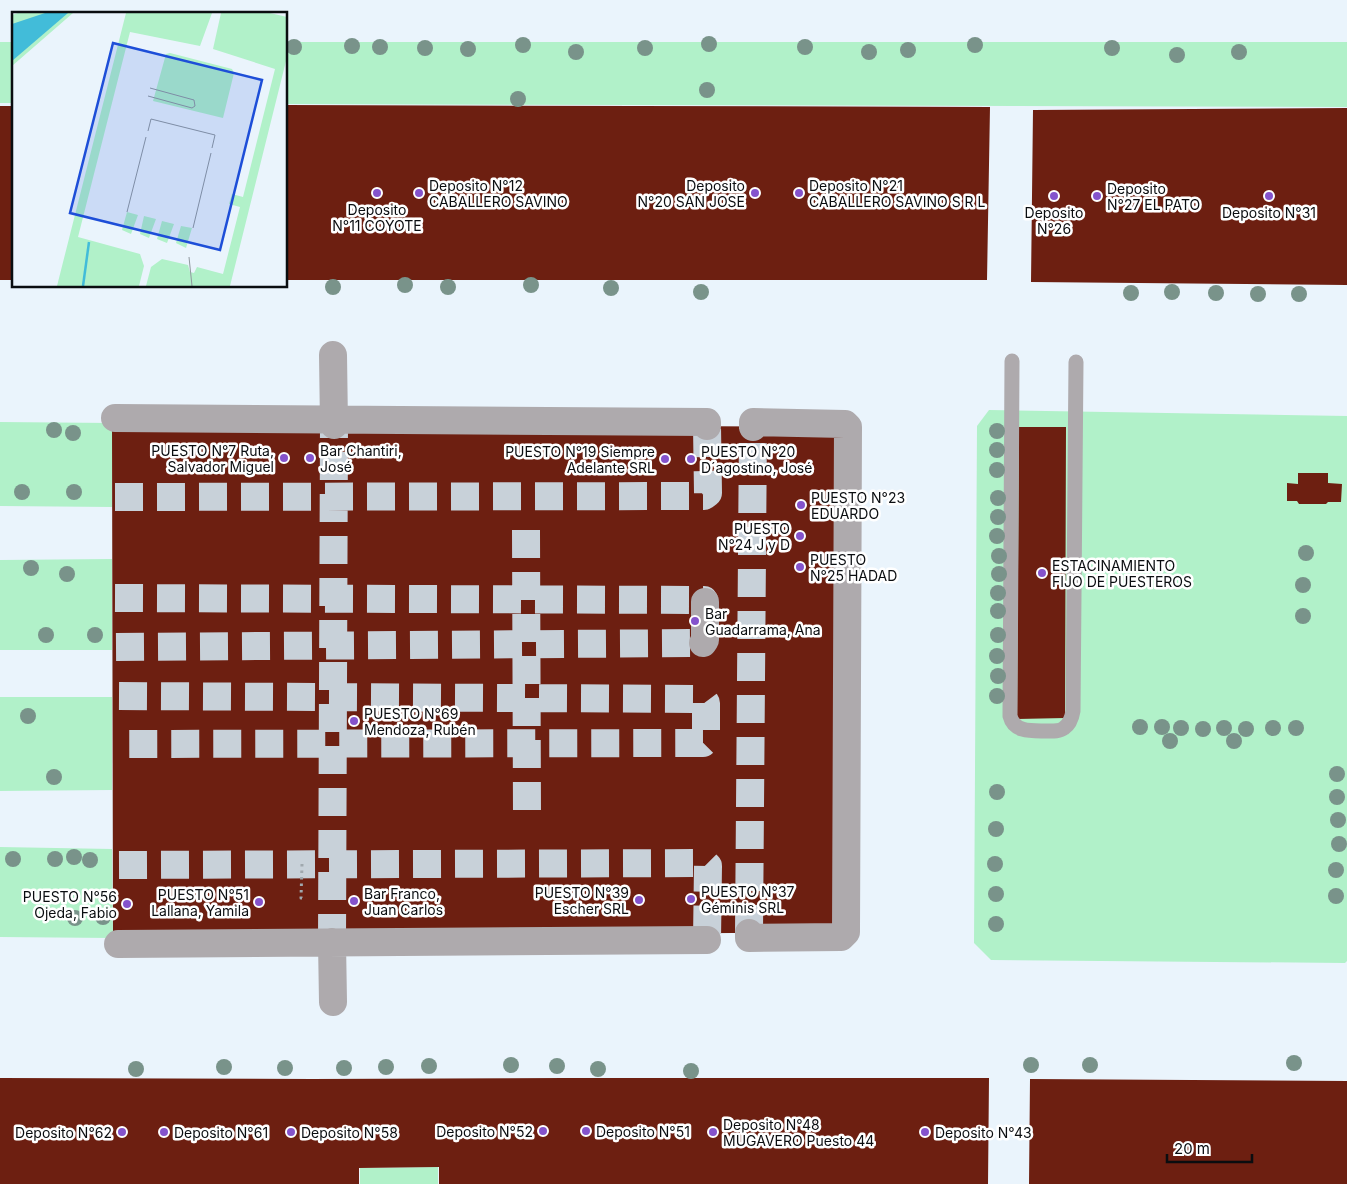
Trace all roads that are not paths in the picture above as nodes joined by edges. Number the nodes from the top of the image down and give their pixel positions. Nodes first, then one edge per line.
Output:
1 (333, 355) dead end
2 (1012, 361) dead end
3 (1076, 362) dead end
4 (115, 418) dead end
5 (334, 422) junction
6 (707, 426) dead end
7 (753, 427) dead end
8 (705, 602) dead end
9 (703, 643) dead end
10 (749, 933) dead end
11 (707, 940) dead end
12 (332, 942) junction
13 (118, 944) dead end
14 (333, 1002) dead end

1 - 5 street
2 - 3 lane
4 - 5 street
5 - 6 street
7 - 10 street
8 - 9 street
11 - 12 street
12 - 13 street
12 - 14 street

